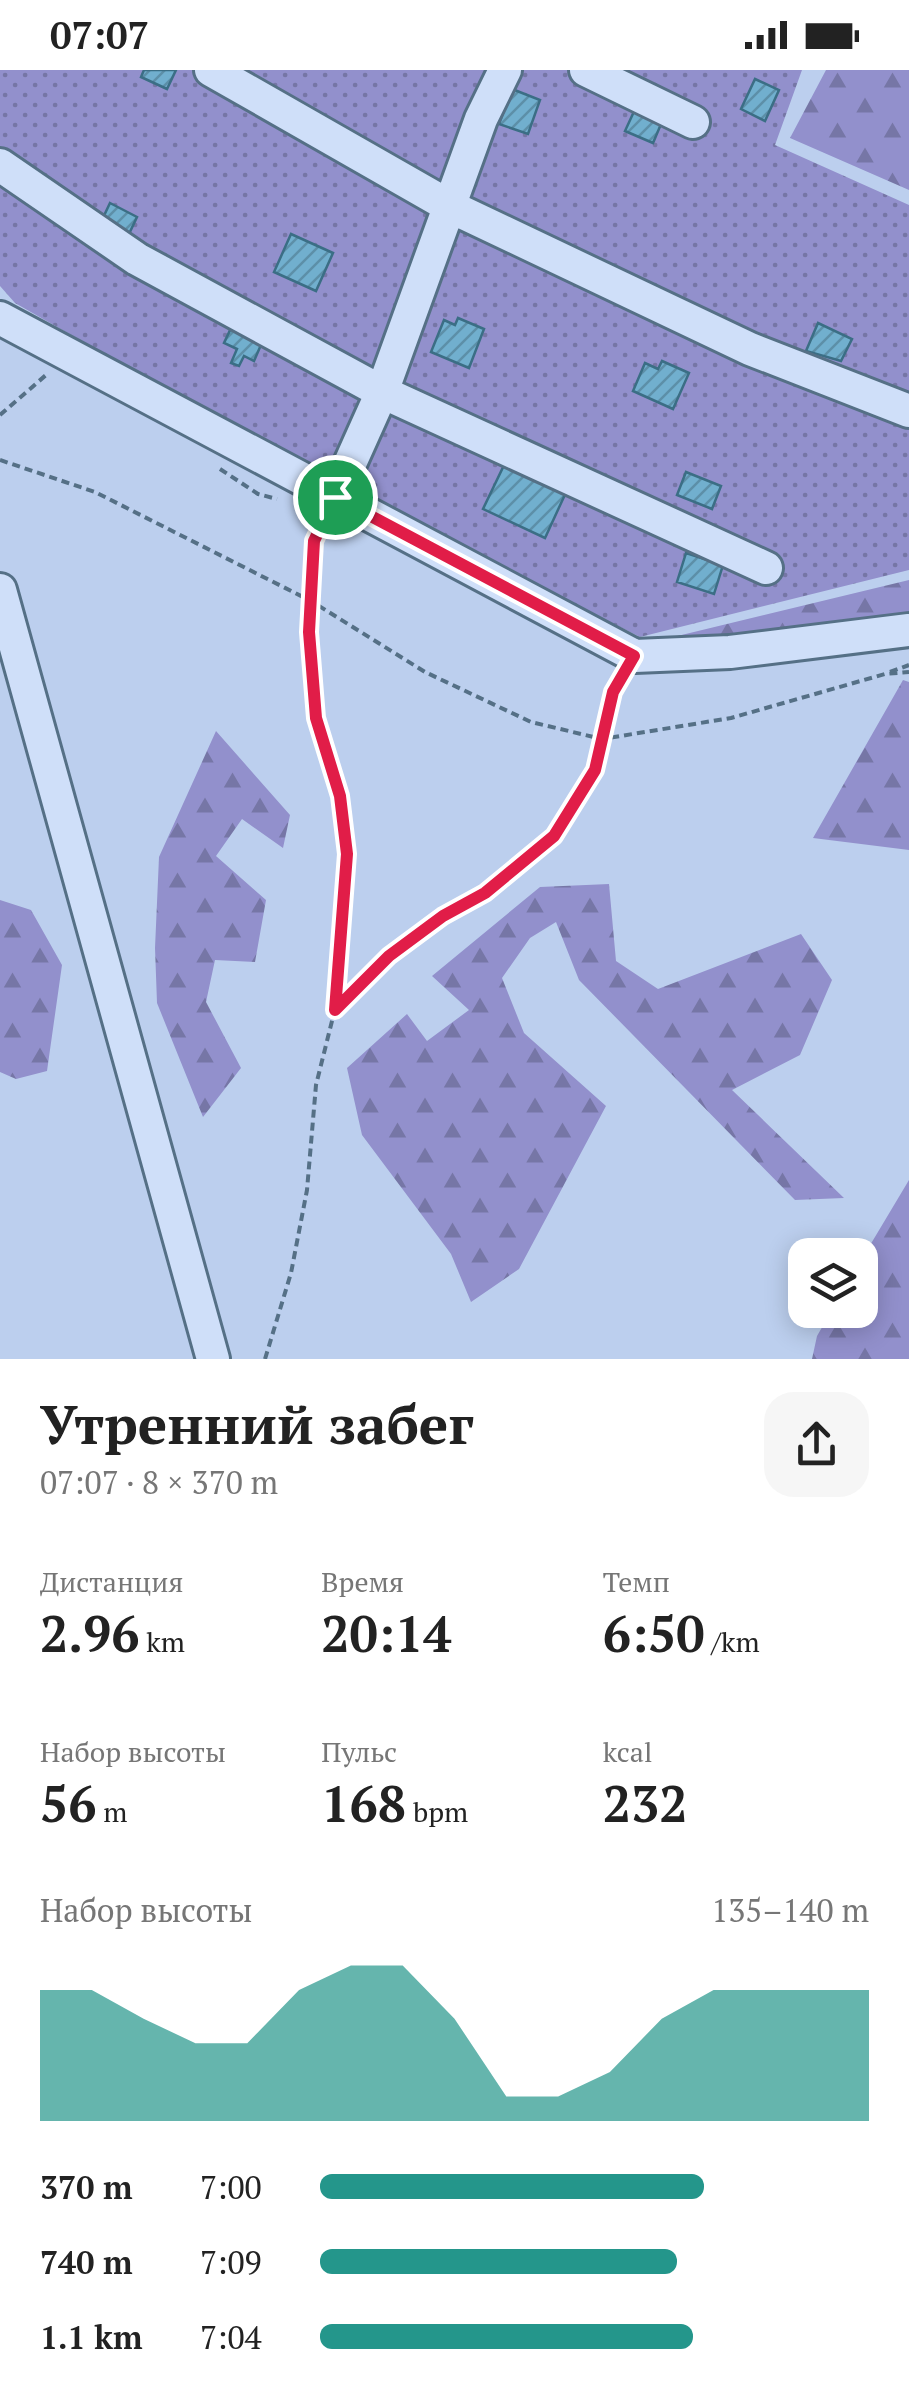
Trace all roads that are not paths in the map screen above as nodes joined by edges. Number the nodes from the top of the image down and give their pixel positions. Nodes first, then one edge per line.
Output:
1 (211, 70) edge
2 (505, 70) edge
3 (586, 70) edge
4 (693, 122) dead end
5 (0, 166) edge
6 (451, 208) junction
7 (0, 318) edge
8 (382, 392) junction
9 (909, 411) edge
10 (335, 497) junction
11 (766, 568) dead end
12 (0, 590) edge
13 (909, 630) edge
14 (212, 1359) edge

1 - 6 street
2 - 6 street
3 - 4 street
5 - 8 street
6 - 8 street
6 - 9 street
7 - 10 street
8 - 10 street
8 - 11 street
10 - 13 street
12 - 14 street

